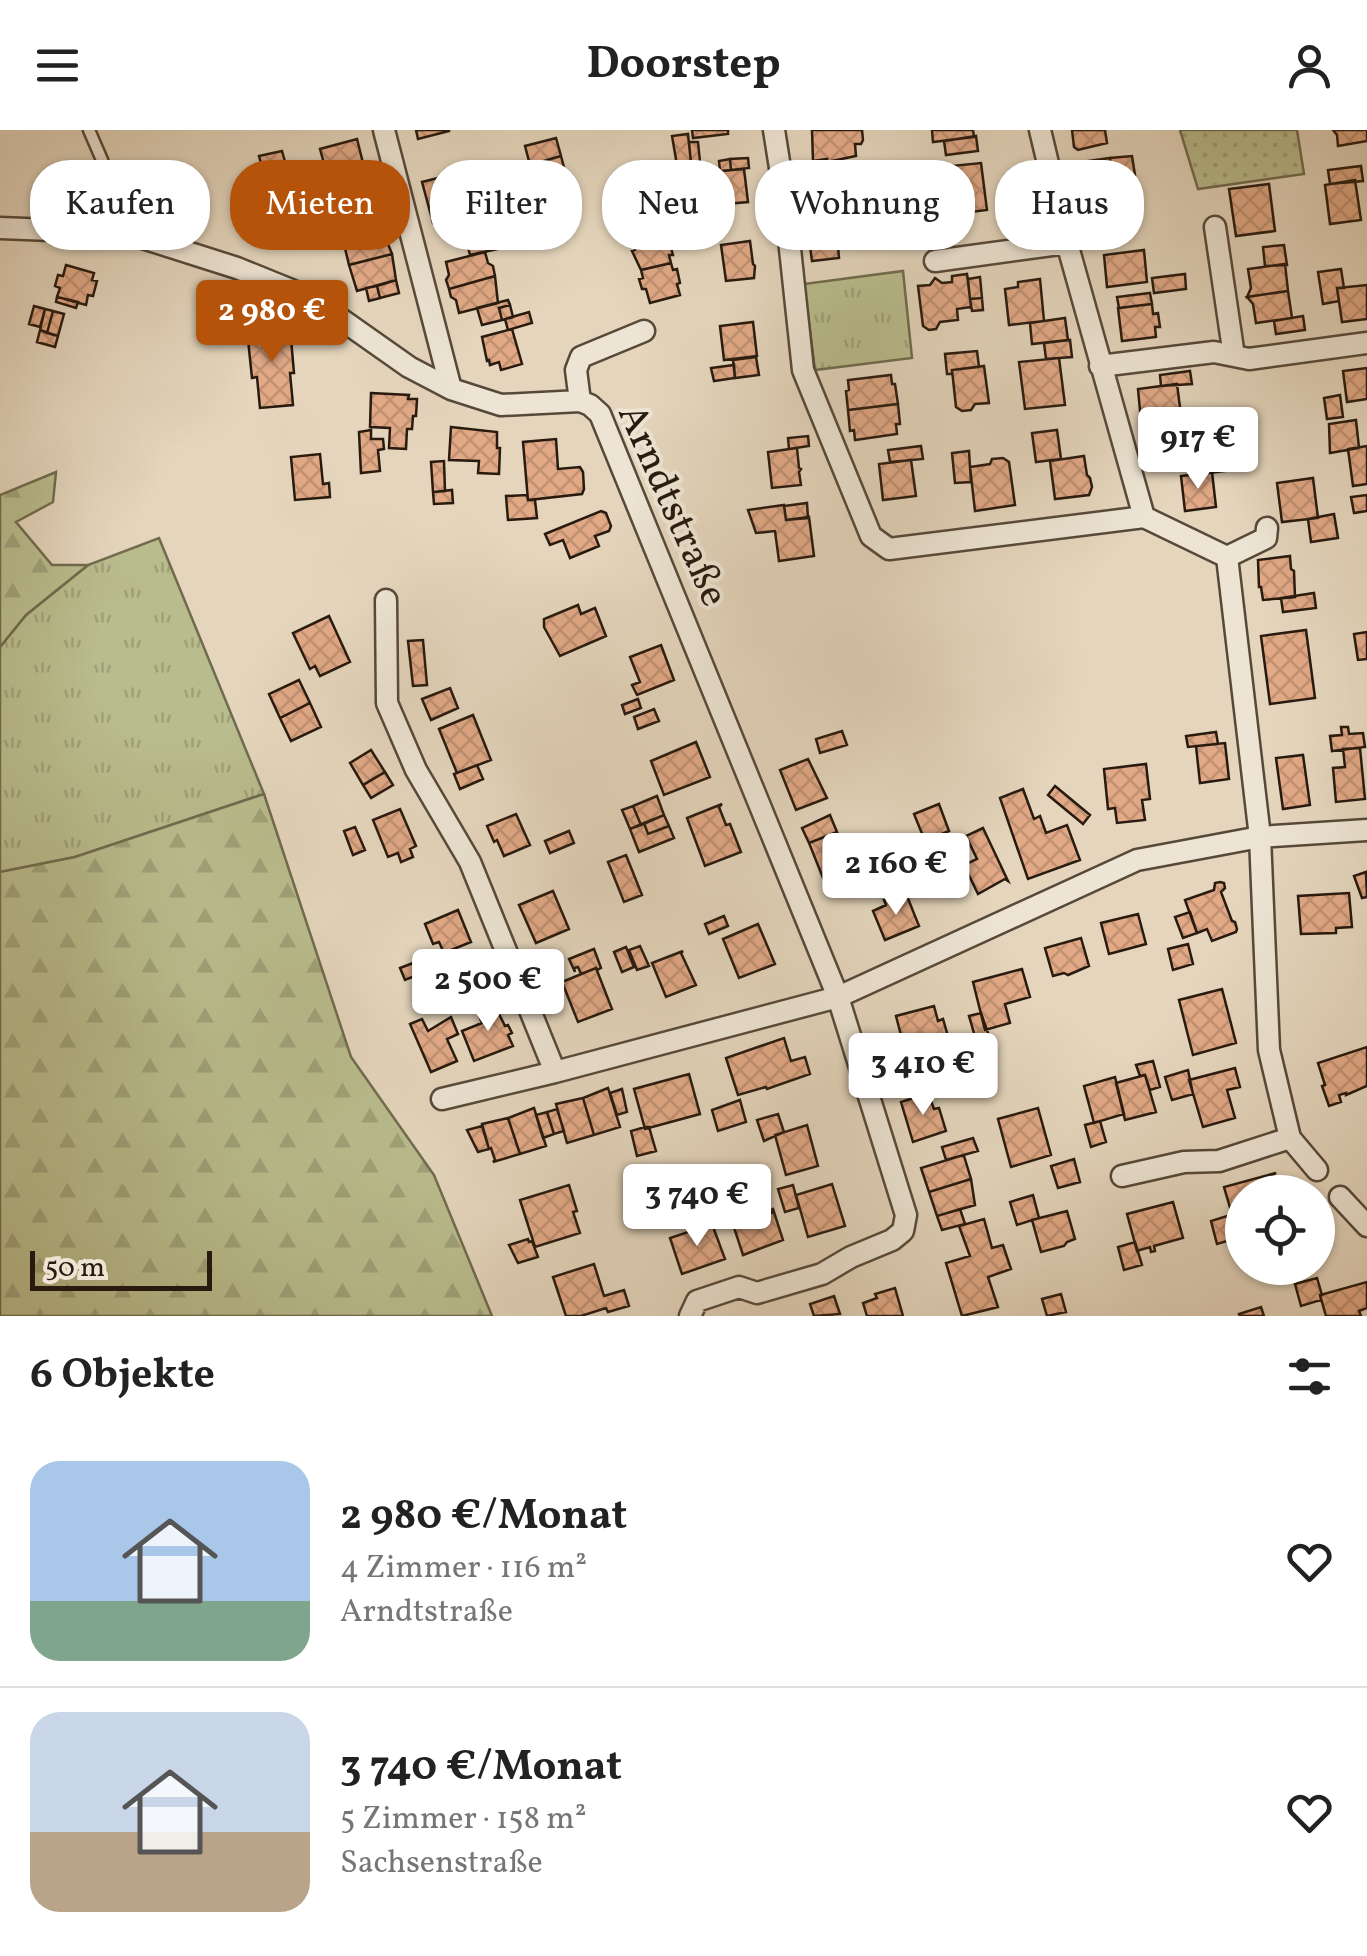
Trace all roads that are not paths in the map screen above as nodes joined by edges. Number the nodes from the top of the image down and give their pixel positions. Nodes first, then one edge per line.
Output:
1 (89, 130) edge
2 (384, 130) edge
3 (774, 130) edge
4 (1040, 130) edge
5 (102, 160) edge
6 (1047, 160) edge
7 (1215, 227) dead end
8 (0, 228) edge
9 (30, 229) edge
10 (178, 250) edge
11 (1016, 250) edge
12 (1069, 250) edge
13 (935, 261) dead end
14 (644, 331) dead end
15 (1367, 343) edge
16 (1234, 356) junction
17 (1100, 366) junction
18 (451, 389) junction
19 (580, 402) junction
20 (1144, 517) junction
21 (1267, 528) dead end
22 (1227, 557) junction
23 (386, 600) dead end
24 (1367, 830) edge
25 (1260, 838) junction
26 (838, 997) junction
27 (555, 1072) junction
28 (442, 1099) dead end
29 (1290, 1138) junction
30 (1317, 1170) dead end
31 (1122, 1176) dead end
32 (1340, 1198) dead end
33 (1367, 1226) edge
34 (690, 1316) edge

1 - 5 lane
2 - 18 street
3 - 20 street
4 - 6 street
7 - 16 street
8 - 9 street, Arndtstraße
10 - 18 street, Arndtstraße
11 - 13 street
12 - 17 street
14 - 19 street
15 - 16 street
16 - 17 street
17 - 20 street
18 - 19 street, Arndtstraße
19 - 26 street, Arndtstraße
20 - 22 street
21 - 22 street
22 - 25 street
23 - 27 street
24 - 25 street
25 - 26 street
25 - 29 street
26 - 27 street
26 - 34 street, Arndtstraße
27 - 28 street
29 - 30 street
29 - 31 street
32 - 33 street

